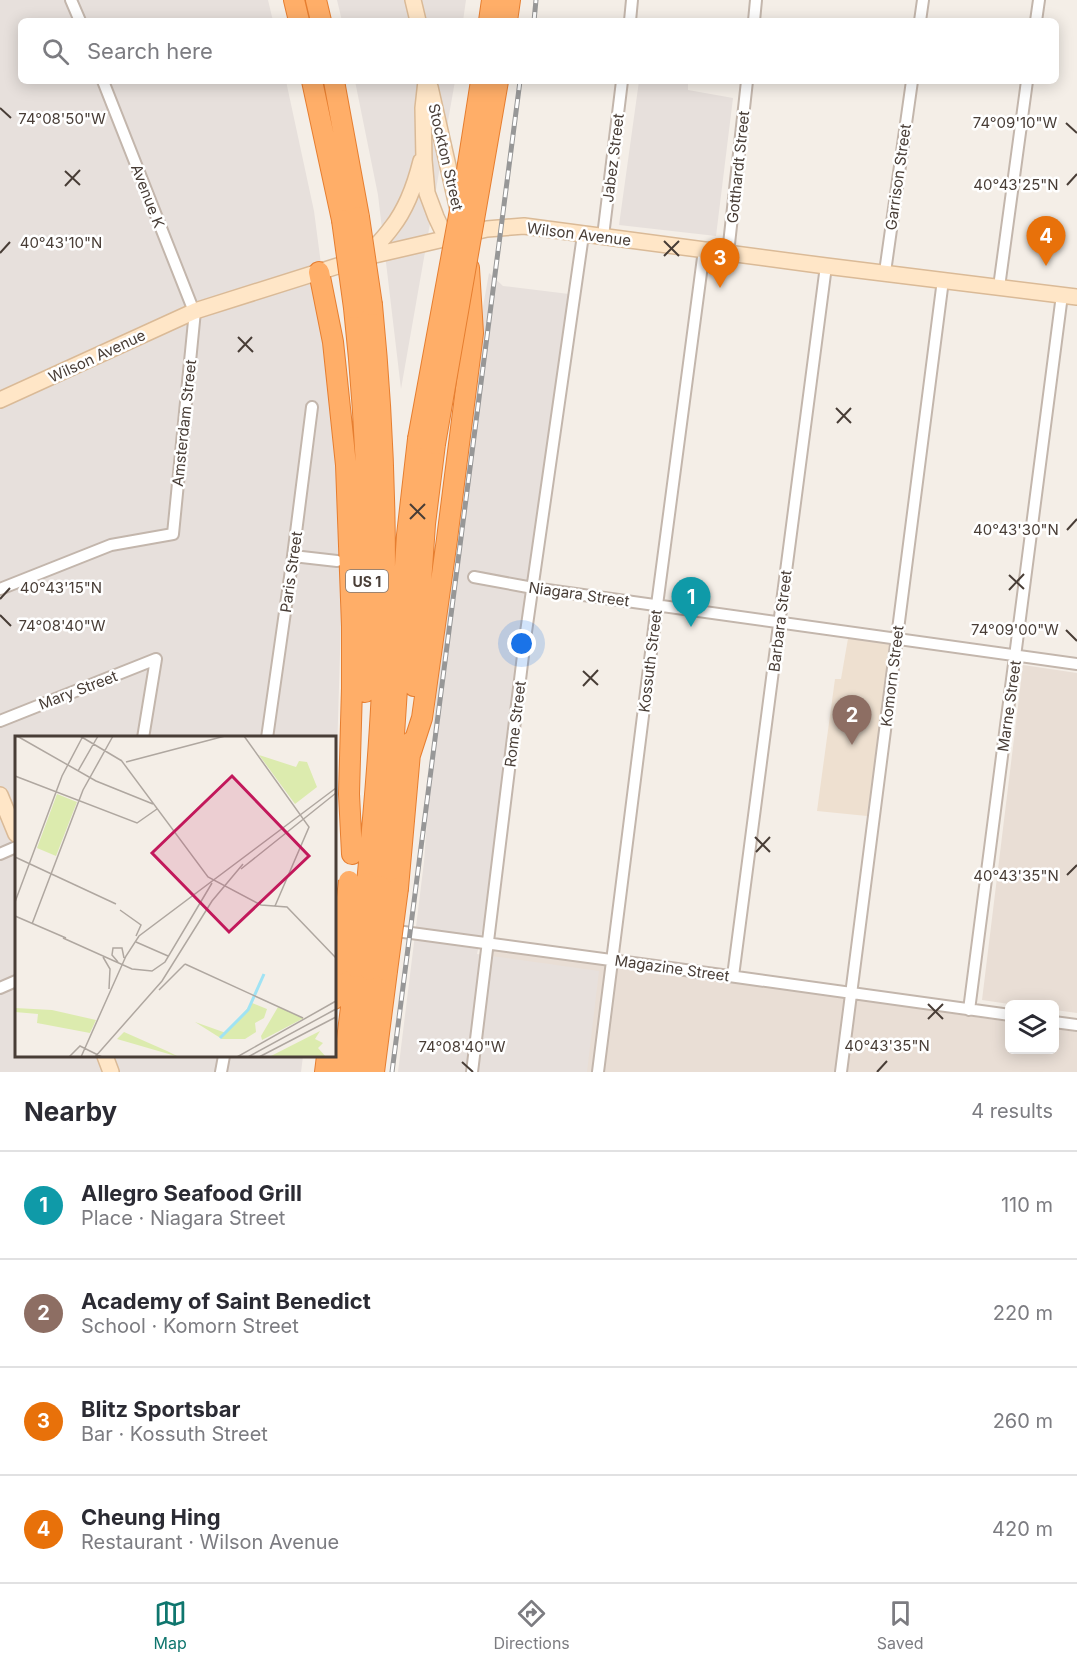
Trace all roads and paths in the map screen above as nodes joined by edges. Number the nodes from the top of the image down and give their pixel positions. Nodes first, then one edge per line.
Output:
1 (71, 0) edge
2 (294, 0) edge
3 (316, 0) edge
4 (413, 0) edge
5 (492, 0) edge
6 (510, 0) edge
7 (632, 0) edge
8 (756, 0) edge
9 (923, 0) edge
10 (1039, 0) edge
11 (79, 18) edge
12 (298, 18) edge
13 (320, 18) edge
14 (417, 18) edge
15 (489, 18) edge
16 (507, 18) edge
17 (630, 18) edge
18 (754, 18) edge
19 (920, 18) edge
20 (1036, 18) edge
21 (104, 84) edge
22 (313, 84) edge
23 (334, 84) edge
24 (427, 84) edge
25 (428, 84) edge
26 (481, 84) edge
27 (497, 84) edge
28 (622, 84) edge
29 (747, 84) edge
30 (912, 84) edge
31 (1028, 84) edge
32 (424, 147) junction
33 (350, 219) junction
34 (584, 235) junction
35 (455, 236) junction
36 (603, 236) junction
37 (704, 250) junction
38 (728, 253) junction
39 (366, 257) junction
40 (826, 266) junction
41 (319, 272) junction
42 (885, 272) junction
43 (943, 280) junction
44 (999, 287) junction
45 (1070, 296) edge
46 (363, 306) junction
47 (195, 311) junction
48 (0, 400) edge
49 (312, 407) dead end
50 (426, 441) junction
51 (293, 556) junction
52 (338, 561) dead end
53 (474, 577) dead end
54 (533, 588) junction
55 (0, 589) edge
56 (657, 605) junction
57 (780, 622) junction
58 (897, 638) junction
59 (1016, 656) junction
60 (1077, 664) edge
61 (0, 721) edge
62 (143, 736) edge
63 (267, 736) edge
64 (410, 755) junction
65 (0, 795) edge
66 (15, 832) edge
67 (15, 847) edge
68 (0, 854) edge
69 (352, 854) junction
70 (373, 885) junction
71 (336, 923) edge
72 (489, 945) junction
73 (613, 960) junction
74 (363, 968) junction
75 (733, 976) junction
76 (15, 981) edge
77 (0, 988) edge
78 (851, 994) junction
79 (336, 997) edge
80 (969, 1010) junction
81 (1005, 1015) edge
82 (1059, 1023) edge
83 (1077, 1025) edge
84 (105, 1057) edge
85 (224, 1057) edge
86 (327, 1057) edge
87 (111, 1072) edge
88 (221, 1072) edge
89 (326, 1072) edge
90 (343, 1072) edge
91 (357, 1072) edge
92 (374, 1072) edge
93 (472, 1072) edge
94 (598, 1072) edge
95 (842, 1072) edge

1 - 11 street
2 - 12 highway
3 - 13 highway
4 - 14 main road
5 - 15 highway
6 - 16 highway
7 - 17 street
8 - 18 street
9 - 19 street
10 - 20 street
21 - 47 street, Avenue K
22 - 33 highway, US 1
23 - 33 highway
24 - 32 main road, Stockton Street
25 - 35 main road, Stockton Street
26 - 50 highway, bridge
27 - 50 highway, US 1, bridge
28 - 36 street, Jabez Street
29 - 38 street, Gotthardt Street
30 - 42 street, Garrison Street
31 - 44 street
32 - 35 main road, Stockton Street
32 - 39 main road
33 - 46 highway, US 1, bridge
34 - 35 main road, Wilson Avenue
34 - 36 main road, Wilson Avenue
34 - 54 street, Rome Street
35 - 39 main road, Wilson Avenue
35 - 64 highway
36 - 37 main road, Wilson Avenue
37 - 38 main road, Wilson Avenue
37 - 56 street, Kossuth Street
38 - 40 main road, Wilson Avenue
39 - 41 main road, Wilson Avenue
40 - 42 main road, Wilson Avenue
40 - 57 street, Barbara Street
41 - 47 main road, Wilson Avenue
41 - 69 highway
42 - 43 main road, Wilson Avenue
43 - 44 main road, Wilson Avenue
43 - 58 street, Komorn Street
44 - 45 main road, Wilson Avenue
45 - 59 street, Marne Street
46 - 69 highway, US 1
46 - 70 highway
47 - 48 main road, Wilson Avenue
47 - 55 street, Amsterdam Street
49 - 51 street, Paris Street
50 - 64 highway, US 1
50 - 70 highway
51 - 52 street
51 - 63 street, Paris Street
53 - 54 street, Niagara Street
54 - 56 street, Niagara Street
54 - 72 street, Rome Street
56 - 57 street, Niagara Street
56 - 73 street, Kossuth Street
57 - 58 street, Niagara Street
57 - 75 street, Barbara Street
58 - 59 street, Niagara Street
58 - 78 street, Komorn Street
59 - 60 street, Niagara Street
59 - 80 street, Marne Street
61 - 62 street, Mary Street
64 - 70 highway, US 1
65 - 66 main road
67 - 68 street
69 - 70 highway, US 1
70 - 74 highway, US 1, bridge
70 - 74 highway, US 1, bridge
71 - 72 street, Magazine Street
72 - 73 street, Magazine Street
72 - 93 street, Rome Street
73 - 75 street, Magazine Street
73 - 94 street, Kossuth Street
74 - 79 highway, US 1
74 - 90 highway
74 - 91 highway
74 - 92 highway, US 1
75 - 78 street, Magazine Street
76 - 77 street
78 - 80 street, Magazine Street
78 - 95 street, Komorn Street
80 - 81 street, Magazine Street
82 - 83 street
84 - 87 main road
85 - 88 street
86 - 89 highway

